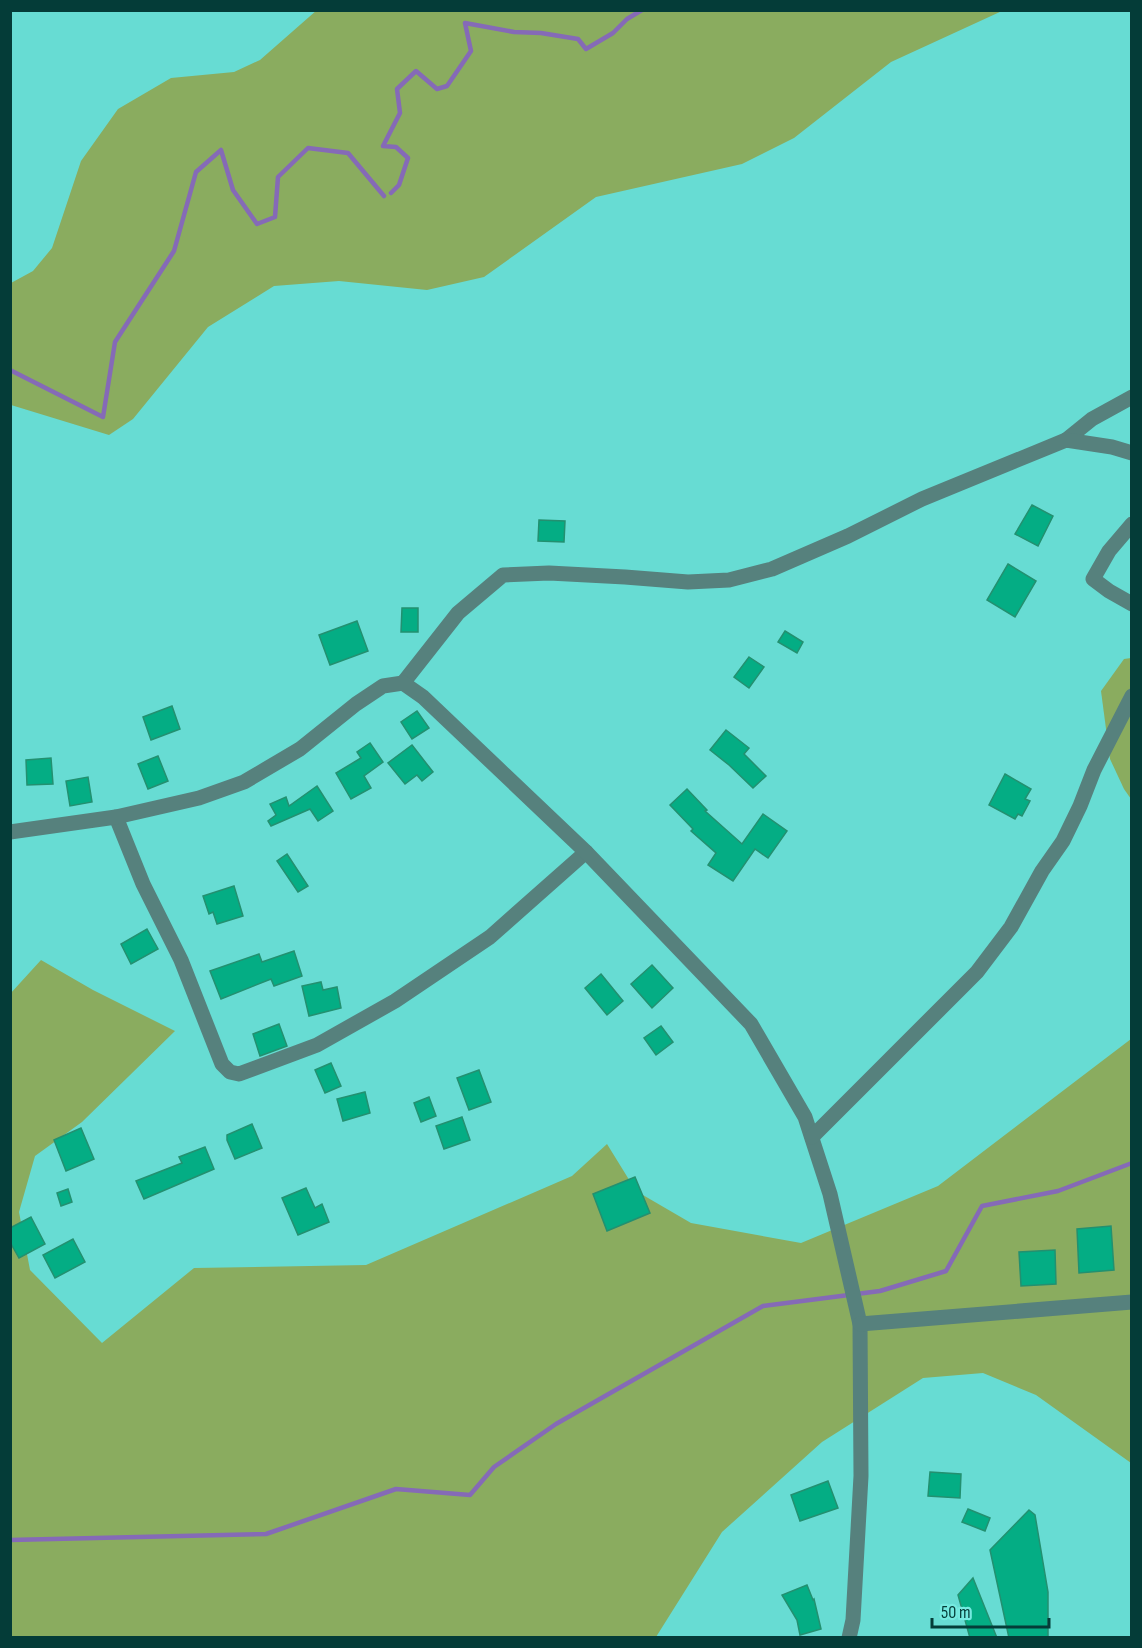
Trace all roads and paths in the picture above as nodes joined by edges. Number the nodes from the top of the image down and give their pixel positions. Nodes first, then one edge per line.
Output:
1 (1131, 397) edge
2 (1066, 440) junction
3 (1131, 453) edge
4 (1131, 524) edge
5 (1131, 604) edge
6 (403, 683) junction
7 (1131, 696) edge
8 (116, 817) junction
9 (10, 832) edge
10 (586, 852) junction
11 (812, 1137) junction
12 (1131, 1302) edge
13 (860, 1324) junction
14 (849, 1638) edge

1 - 2 street
2 - 3 street
2 - 6 street
4 - 5 street
6 - 8 street
6 - 10 street
7 - 11 street
8 - 9 street
8 - 10 street
10 - 11 street
11 - 13 street
12 - 13 street
13 - 14 street

